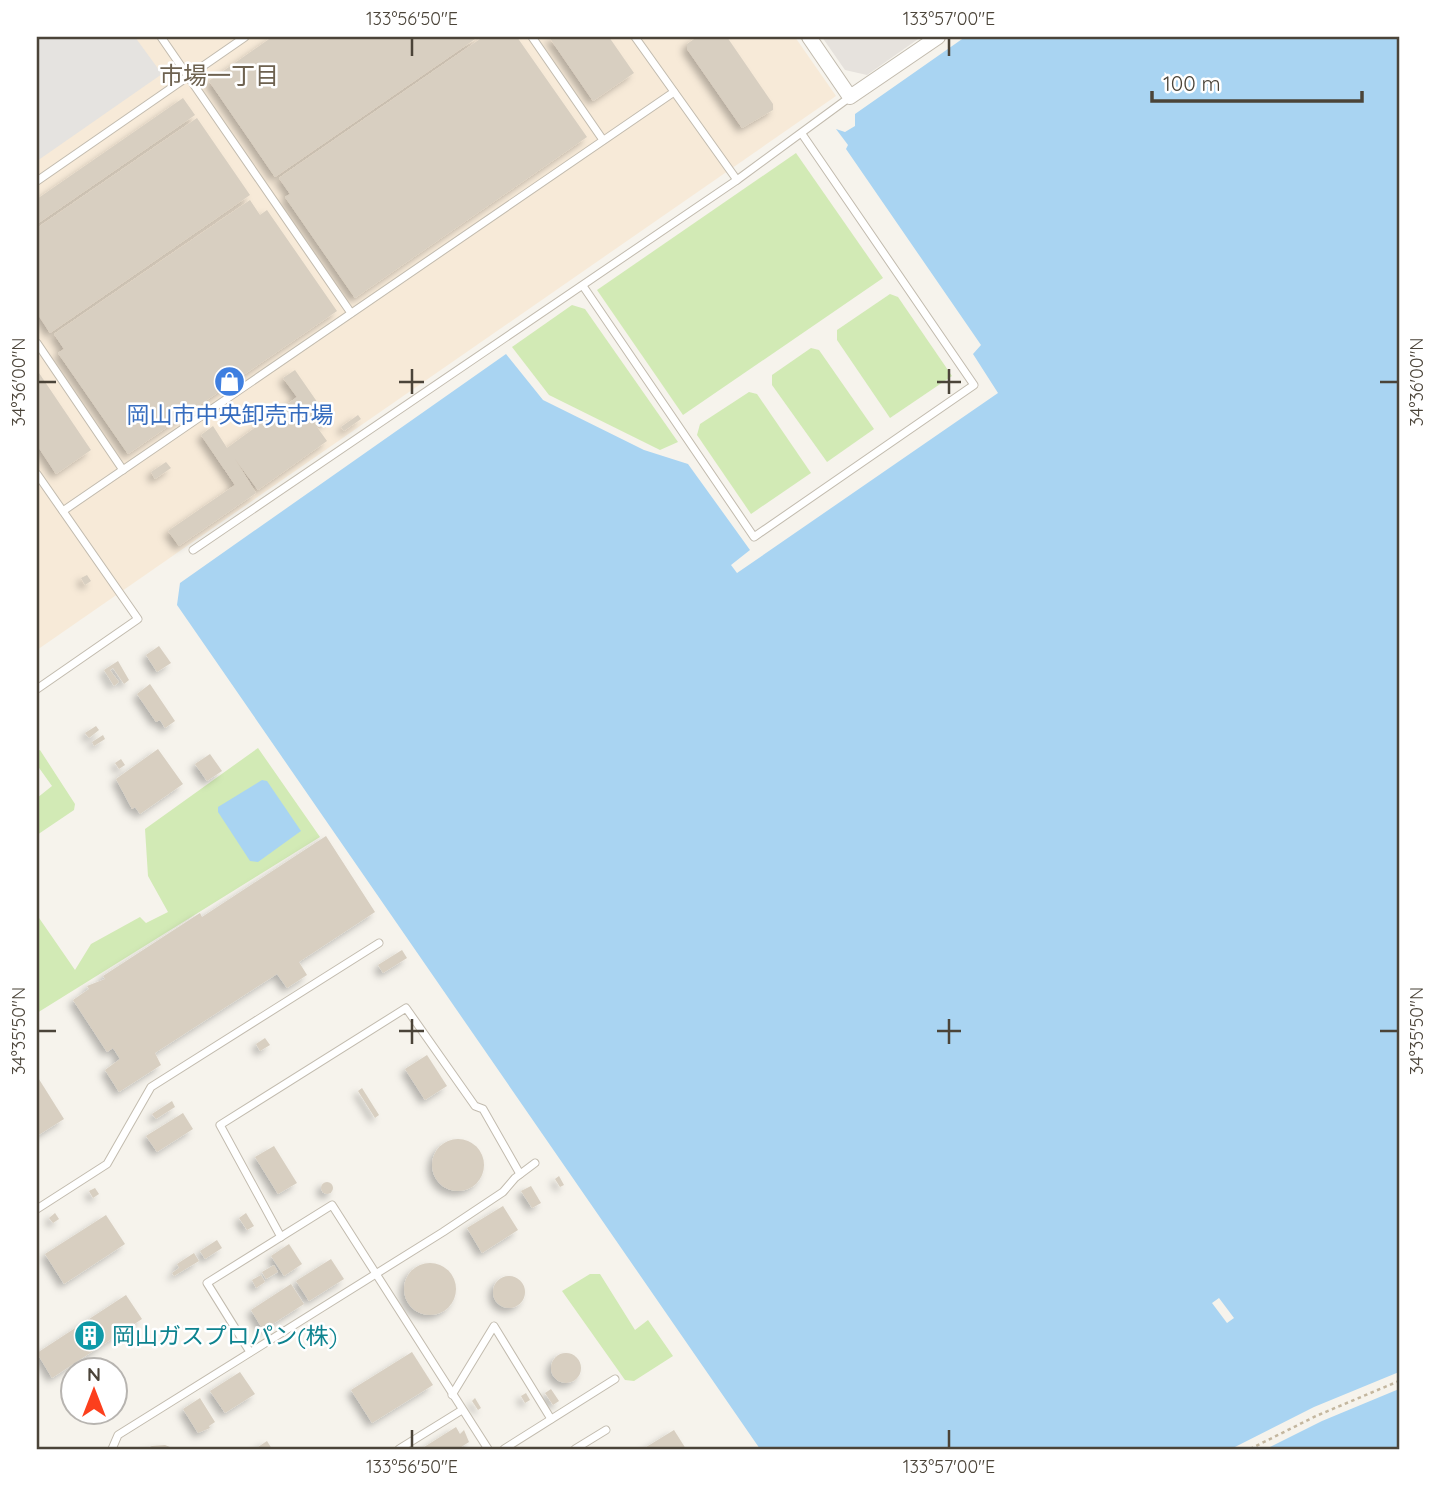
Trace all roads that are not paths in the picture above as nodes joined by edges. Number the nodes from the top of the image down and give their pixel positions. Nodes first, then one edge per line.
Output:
1 (161, 37) edge
2 (245, 37) edge
3 (532, 37) edge
4 (635, 37) edge
5 (809, 37) edge
6 (938, 37) edge
7 (188, 76) junction
8 (674, 92) junction
9 (850, 97) junction
10 (802, 134) junction
11 (604, 140) junction
12 (737, 180) junction
13 (37, 181) edge
14 (583, 286) junction
15 (351, 313) junction
16 (37, 343) edge
17 (123, 470) junction
18 (37, 474) edge
19 (63, 511) junction
20 (193, 551) dead end
21 (37, 689) edge
22 (379, 943) dead end
23 (535, 1163) dead end
24 (520, 1174) junction
25 (37, 1209) edge
26 (281, 1237) junction
27 (375, 1273) junction
28 (250, 1352) junction
29 (615, 1378) dead end
30 (452, 1395) junction
31 (462, 1410) junction
32 (551, 1419) junction
33 (606, 1430) dead end
34 (112, 1449) edge
35 (399, 1449) edge
36 (488, 1449) edge
37 (504, 1449) edge
38 (575, 1449) edge

1 - 7 lane
2 - 7 lane
3 - 11 lane
4 - 8 lane
5 - 9 street
6 - 9 street
7 - 13 lane
7 - 15 lane
8 - 11 lane
8 - 12 lane
9 - 10 lane
10 - 12 lane
10 - 14 lane
11 - 15 lane
12 - 14 lane
14 - 20 lane
15 - 17 lane
16 - 17 lane
17 - 19 lane
18 - 19 lane
19 - 21 lane
22 - 25 lane
23 - 24 lane
24 - 26 lane
24 - 27 lane
26 - 27 lane
26 - 28 lane
27 - 28 lane
27 - 30 lane
28 - 34 lane
29 - 32 lane
30 - 31 lane
30 - 32 lane
31 - 35 lane
31 - 36 lane
32 - 37 lane
33 - 38 lane

